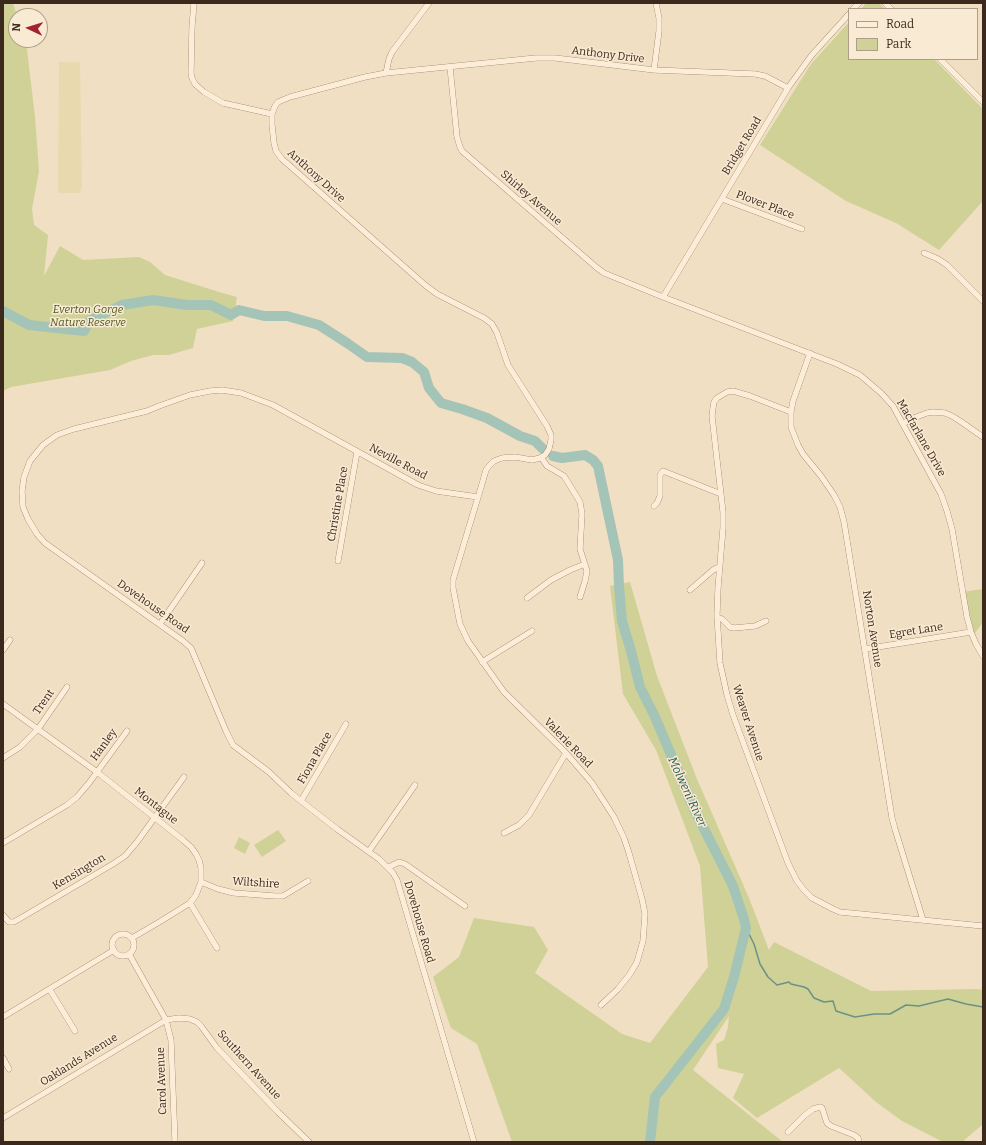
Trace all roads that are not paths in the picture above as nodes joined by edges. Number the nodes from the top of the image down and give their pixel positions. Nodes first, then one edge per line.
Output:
1 (194, 3) edge
2 (429, 3) edge
3 (656, 3) edge
4 (848, 15) edge
5 (941, 60) edge
6 (450, 67) junction
7 (654, 70) junction
8 (386, 73) junction
9 (788, 88) junction
10 (983, 102) edge
11 (272, 114) junction
12 (722, 199) junction
13 (802, 229) dead end
14 (924, 253) dead end
15 (663, 297) junction
16 (983, 301) edge
17 (810, 354) junction
18 (791, 412) junction
19 (904, 424) junction
20 (983, 438) edge
21 (357, 452) junction
22 (541, 457) junction
23 (721, 494) junction
24 (478, 497) junction
25 (654, 506) dead end
26 (338, 561) dead end
27 (202, 563) dead end
28 (585, 564) junction
29 (719, 567) junction
30 (690, 590) dead end
31 (580, 597) dead end
32 (528, 598) dead end
33 (717, 617) junction
34 (766, 621) dead end
35 (160, 624) junction
36 (532, 631) dead end
37 (971, 632) junction
38 (10, 640) dead end
39 (865, 649) junction
40 (3, 650) edge
41 (983, 656) edge
42 (482, 662) junction
43 (67, 687) dead end
44 (3, 704) edge
45 (346, 724) dead end
46 (38, 729) junction
47 (127, 731) dead end
48 (566, 753) junction
49 (3, 758) edge
50 (97, 772) junction
51 (184, 777) dead end
52 (415, 785) dead end
53 (302, 801) junction
54 (155, 818) junction
55 (504, 833) dead end
56 (3, 843) edge
57 (369, 851) junction
58 (389, 868) junction
59 (308, 880) dead end
60 (201, 882) junction
61 (190, 903) junction
62 (465, 906) dead end
63 (3, 915) edge
64 (923, 920) junction
65 (983, 926) edge
66 (132, 938) junction
67 (217, 948) dead end
68 (114, 950) junction
69 (129, 954) junction
70 (50, 990) junction
71 (601, 1005) dead end
72 (3, 1017) edge
73 (166, 1020) junction
74 (75, 1031) dead end
75 (3, 1058) edge
76 (9, 1069) dead end
77 (3, 1118) edge
78 (788, 1132) dead end
79 (175, 1142) edge
80 (309, 1142) edge
81 (474, 1142) edge
82 (859, 1142) edge

1 - 11 street
2 - 8 street
3 - 7 street
4 - 9 street, Bridget Road
5 - 10 street
6 - 7 street, Anthony Drive
6 - 8 street, Anthony Drive
6 - 15 street, Shirley Avenue
7 - 9 street, Anthony Drive
8 - 11 street, Anthony Drive
9 - 12 street, Bridget Road
11 - 22 street, Anthony Drive
12 - 13 street, Plover Place
12 - 15 street, Bridget Road
14 - 16 street
15 - 17 street, Macfarlane Drive
17 - 18 street, Norton Avenue
17 - 19 street, Macfarlane Drive
18 - 23 street, Weaver Avenue
18 - 39 street, Norton Avenue
19 - 20 street
19 - 37 street, Macfarlane Drive
21 - 24 street, Neville Road
21 - 26 street, Christine Place
21 - 35 street, Dovehouse Road
22 - 24 street
22 - 28 street
23 - 25 street
23 - 29 street, Weaver Avenue
24 - 42 street, Valerie Road
27 - 35 street
28 - 31 street
28 - 32 street
29 - 30 street
29 - 33 street, Weaver Avenue
33 - 34 street
33 - 64 street, Weaver Avenue
35 - 53 street, Dovehouse Road
36 - 42 street
37 - 39 street, Egret Lane
37 - 41 street, Macfarlane Drive
38 - 40 street
39 - 64 street, Norton Avenue
42 - 48 street, Valerie Road
43 - 46 street, Trent
44 - 46 street, Montague
45 - 53 street, Fiona Place
46 - 49 street, Trent
46 - 50 street, Montague
47 - 50 street, Hanley
48 - 55 street
48 - 71 street, Valerie Road
50 - 54 street, Montague
50 - 56 street
51 - 54 street
52 - 57 street
53 - 57 street, Dovehouse Road
54 - 60 street, Montague
54 - 63 street, Kensington
57 - 58 street, Dovehouse Road
58 - 62 street
58 - 81 street, Dovehouse Road
59 - 60 street, Wiltshire
60 - 61 street
61 - 66 street
61 - 67 street
64 - 65 street, Weaver Avenue
66 - 68 street
66 - 69 street
68 - 69 street
68 - 70 street
69 - 73 street, Carol Avenue
70 - 72 street
70 - 74 street
73 - 77 street, Oaklands Avenue
73 - 79 street, Carol Avenue
73 - 80 street, Southern Avenue
75 - 76 street
78 - 82 street

